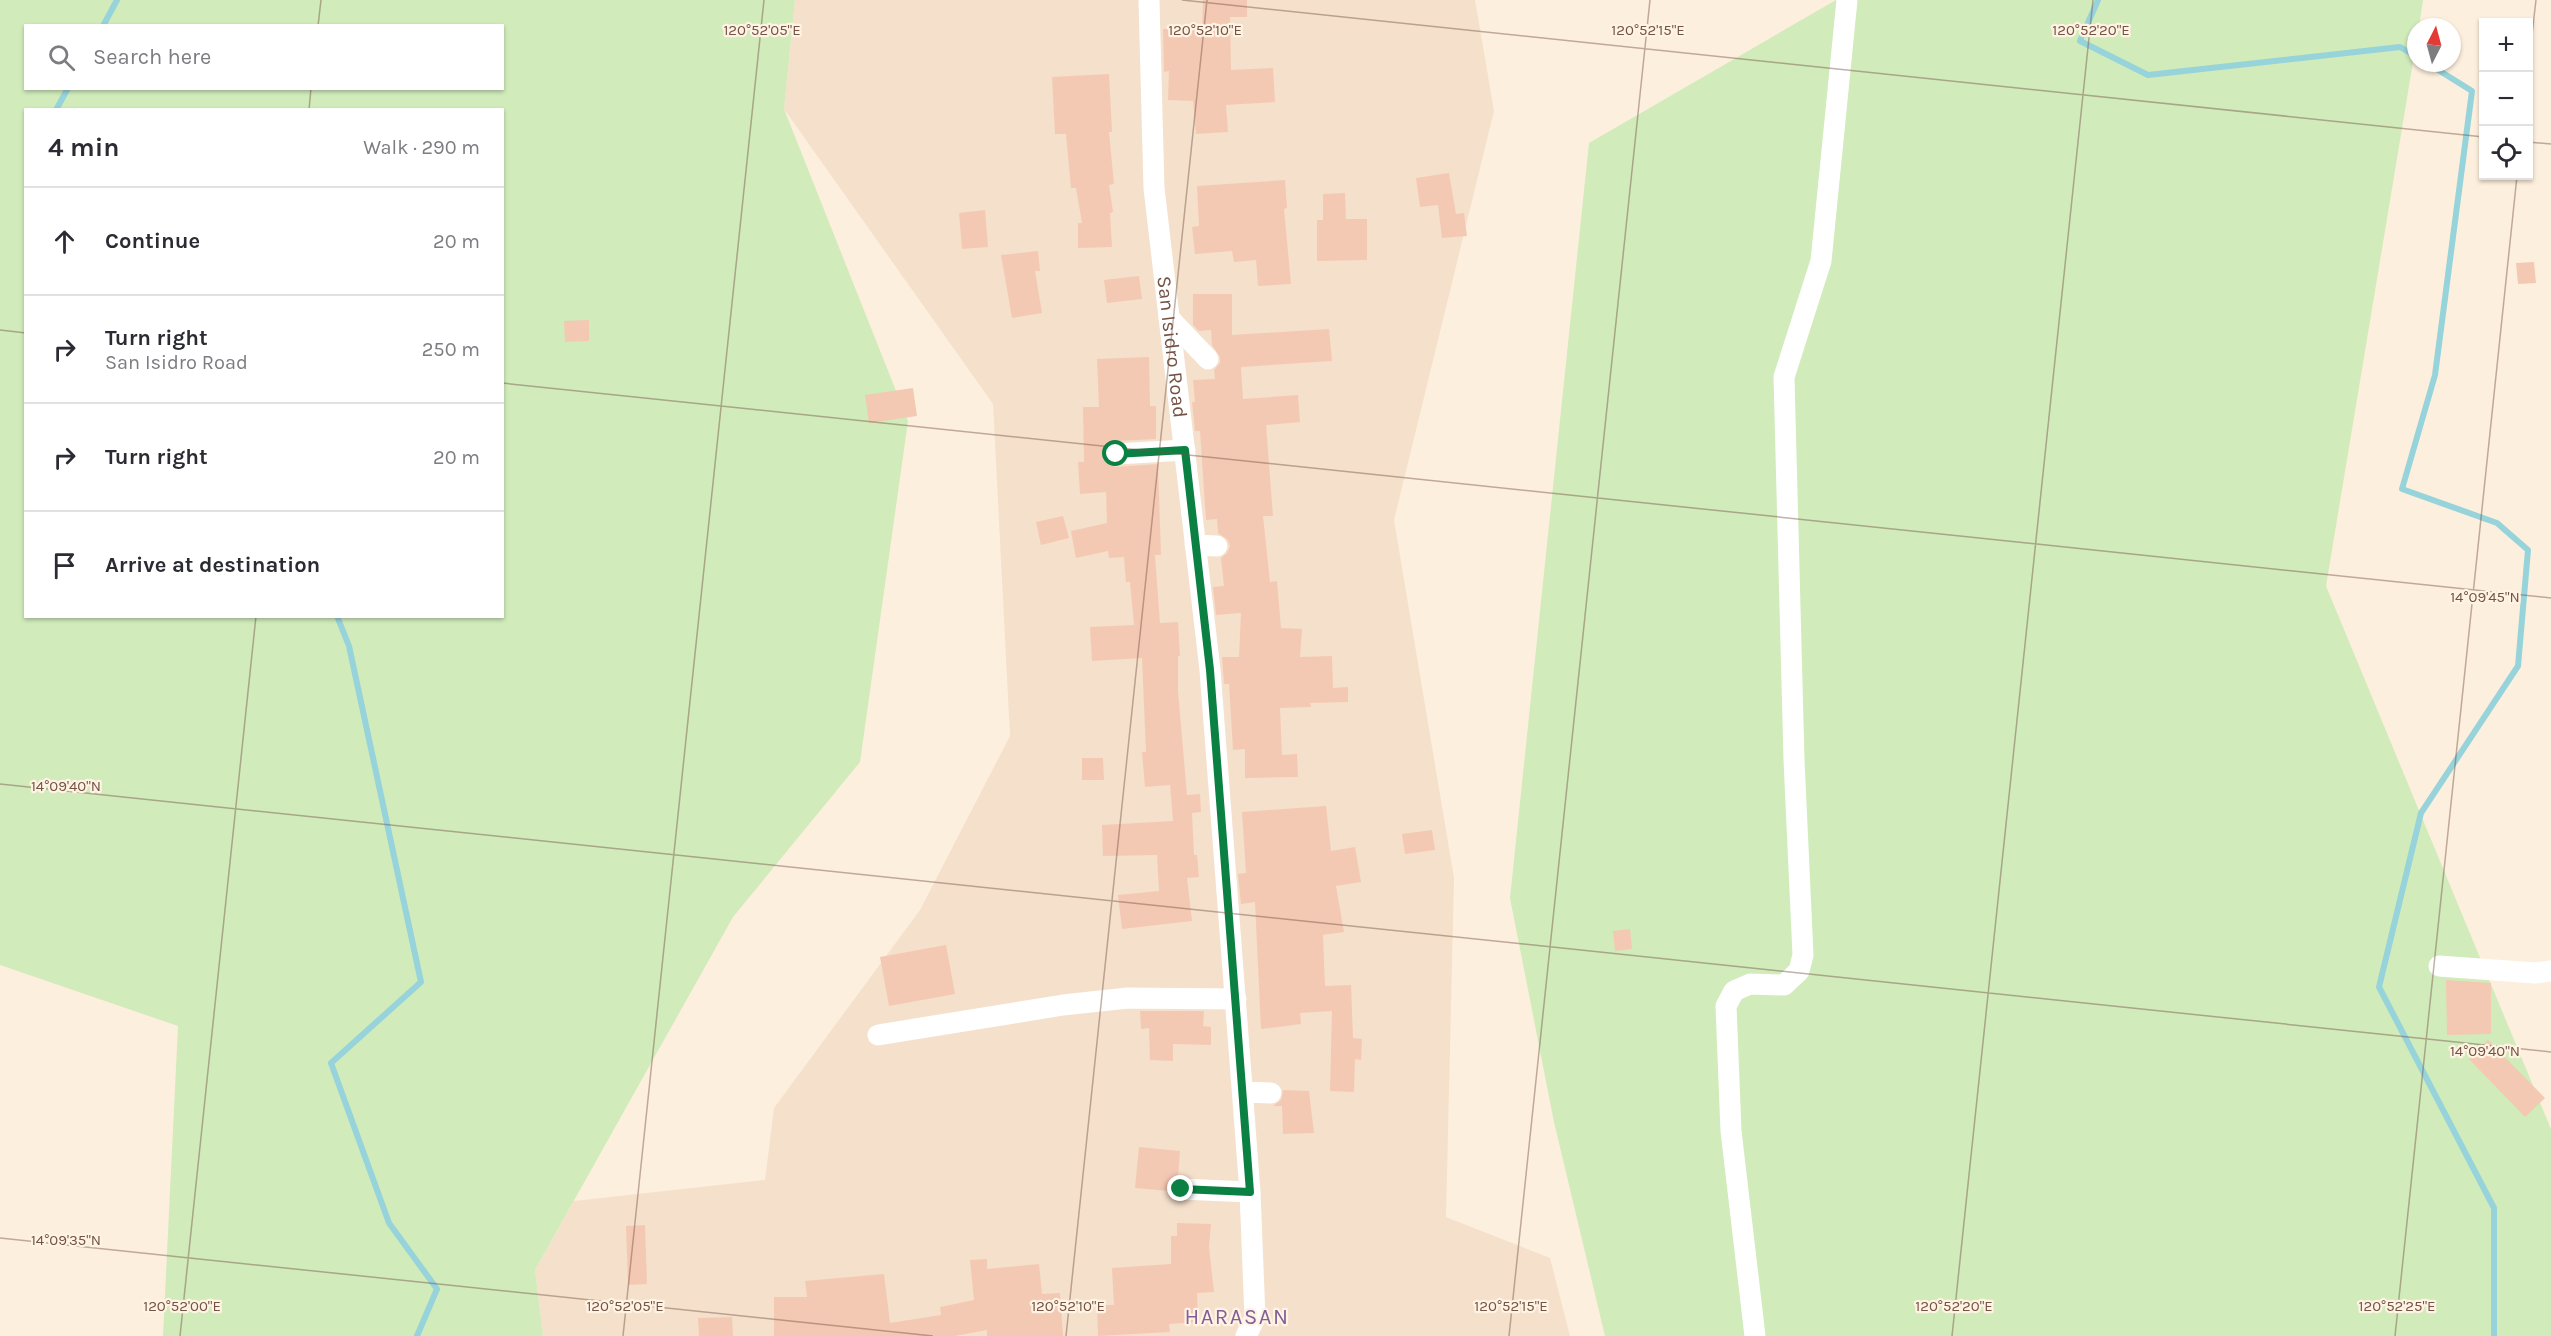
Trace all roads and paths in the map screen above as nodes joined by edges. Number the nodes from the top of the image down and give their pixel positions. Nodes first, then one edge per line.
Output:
1 (1149, 0) edge
2 (1846, 0) edge
3 (1169, 318) junction
4 (1208, 359) dead end
5 (1185, 450) junction
6 (1116, 454) dead end
7 (1195, 545) junction
8 (1217, 546) dead end
9 (2439, 966) dead end
10 (2551, 971) edge
11 (1236, 999) junction
12 (878, 1035) dead end
13 (1243, 1092) junction
14 (1271, 1093) dead end
15 (1181, 1189) dead end
16 (1250, 1192) junction
17 (1246, 1336) edge
18 (1755, 1336) edge

1 - 3 street, San Isidro Road
2 - 18 street
3 - 4 street
3 - 5 street, San Isidro Road
5 - 6 street
5 - 7 street, San Isidro Road
7 - 8 street
7 - 11 street, San Isidro Road
9 - 10 street
11 - 12 street
11 - 13 street, San Isidro Road
13 - 14 street
13 - 16 street, San Isidro Road
15 - 16 street
16 - 17 street, San Isidro Road

